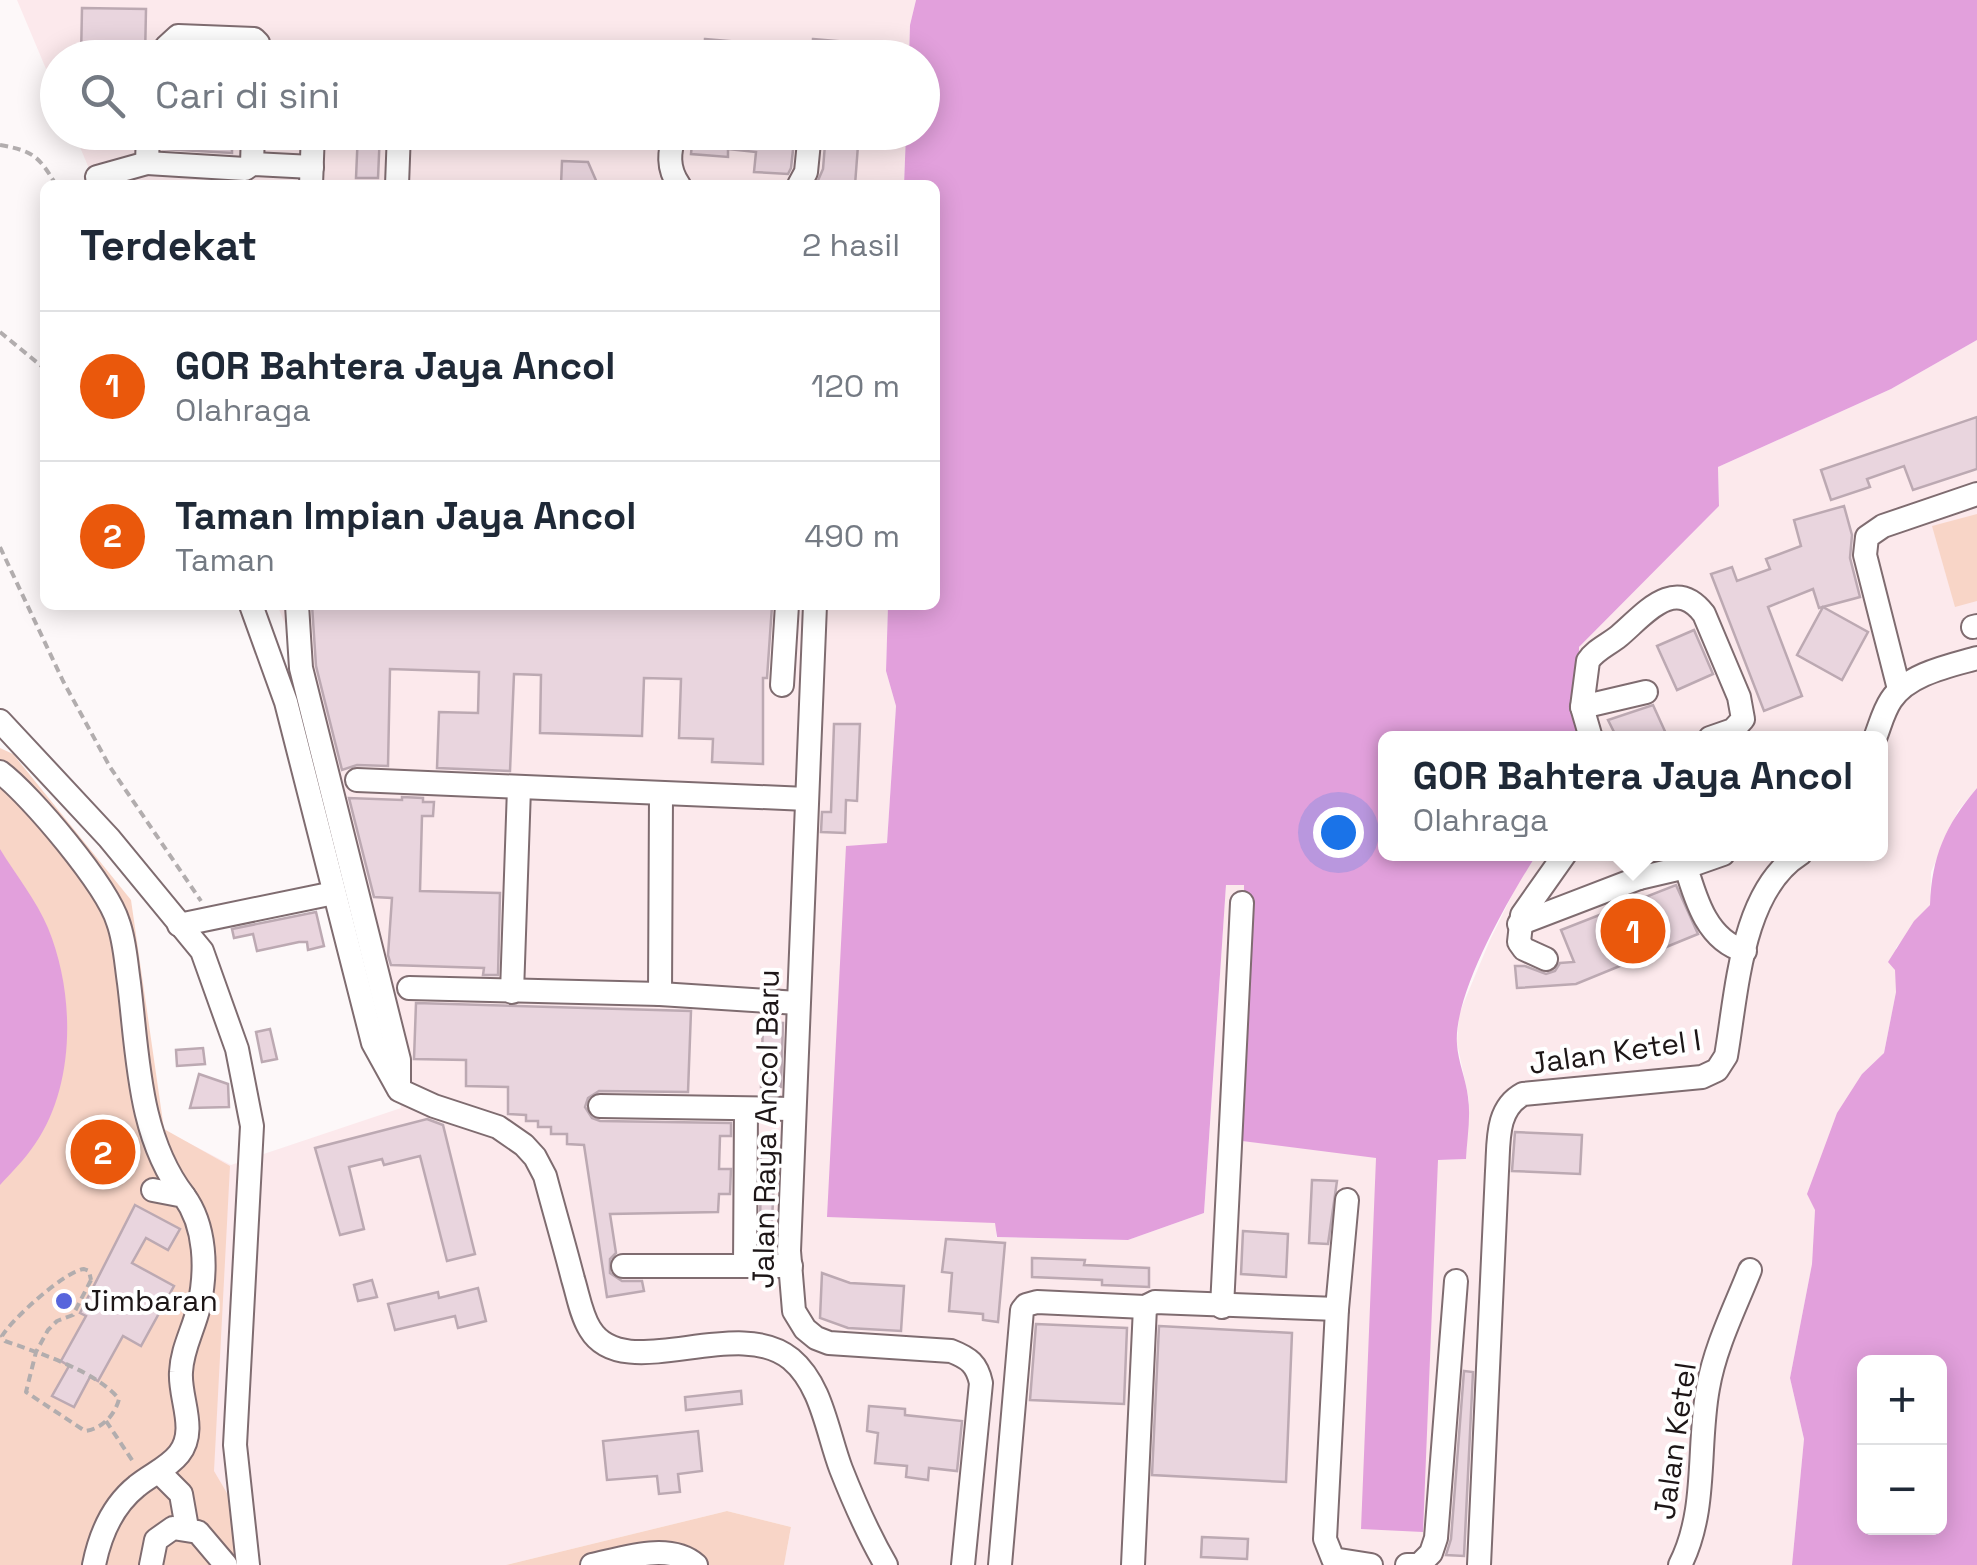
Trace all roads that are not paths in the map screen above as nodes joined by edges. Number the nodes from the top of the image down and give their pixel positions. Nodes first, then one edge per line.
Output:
1 (174, 40) edge
2 (254, 40) edge
3 (147, 150) edge
4 (252, 150) edge
5 (313, 150) edge
6 (398, 150) edge
7 (670, 150) edge
8 (808, 150) edge
9 (147, 164) junction
10 (252, 164) junction
11 (312, 176) edge
12 (98, 178) dead end
13 (397, 180) edge
14 (676, 180) edge
15 (802, 180) edge
16 (1977, 494) edge
17 (254, 610) edge
18 (298, 610) edge
19 (786, 610) edge
20 (814, 610) edge
21 (1977, 658) edge
22 (782, 685) dead end
23 (1900, 689) junction
24 (1646, 692) dead end
25 (1582, 707) junction
26 (0, 721) edge
27 (1589, 731) edge
28 (1730, 731) edge
29 (1878, 731) edge
30 (0, 772) edge
31 (357, 780) dead end
32 (519, 788) junction
33 (662, 795) junction
34 (807, 799) junction
35 (1559, 861) edge
36 (1633, 861) edge
37 (1704, 861) edge
38 (1792, 861) edge
39 (1686, 868) junction
40 (1640, 878) junction
41 (334, 893) junction
42 (1242, 903) dead end
43 (1519, 924) junction
44 (179, 925) junction
45 (1745, 951) junction
46 (1546, 959) dead end
47 (409, 988) dead end
48 (512, 992) junction
49 (660, 994) junction
50 (798, 1003) junction
51 (399, 1090) junction
52 (600, 1106) dead end
53 (746, 1109) junction
54 (794, 1109) junction
55 (153, 1190) dead end
56 (184, 1196) junction
57 (1347, 1200) dead end
58 (623, 1266) dead end
59 (744, 1266) junction
60 (791, 1266) junction
61 (1750, 1270) dead end
62 (1456, 1281) dead end
63 (1145, 1307) junction
64 (1222, 1307) junction
65 (1336, 1309) junction
66 (152, 1476) junction
67 (187, 1528) junction
68 (215, 1562) edge
69 (94, 1565) edge
70 (151, 1565) edge
71 (248, 1565) edge
72 (592, 1565) edge
73 (696, 1565) edge
74 (886, 1565) edge
75 (963, 1565) edge
76 (1000, 1565) edge
77 (1132, 1565) edge
78 (1372, 1565) edge
79 (1406, 1565) edge
80 (1479, 1565) edge
81 (1680, 1565) edge

1 - 2 lane
3 - 9 lane
4 - 10 lane
5 - 11 lane
6 - 13 lane
7 - 14 lane
8 - 15 lane
9 - 10 lane
9 - 12 lane
10 - 11 lane
16 - 23 lane
17 - 41 lane
18 - 51 lane
19 - 22 lane
20 - 34 lane, Jalan Raya Ancol Baru
21 - 23 lane
23 - 29 lane
24 - 25 lane
25 - 27 lane
25 - 28 lane
26 - 44 lane
30 - 56 lane
31 - 32 lane
32 - 33 lane
32 - 48 lane
33 - 34 lane
33 - 49 lane
34 - 50 lane, Jalan Raya Ancol Baru
35 - 43 lane
36 - 40 lane
37 - 39 lane
38 - 45 lane, Jalan Ketel I
39 - 40 lane
39 - 45 lane
40 - 43 lane
41 - 44 lane
41 - 51 lane
42 - 64 lane
43 - 46 lane
44 - 71 lane
45 - 80 lane, Jalan Ketel I
47 - 48 lane
48 - 49 lane
49 - 50 lane
50 - 54 lane, Jalan Raya Ancol Baru
51 - 74 lane
52 - 53 lane
53 - 54 lane
53 - 59 lane
54 - 60 lane, Jalan Raya Ancol Baru
55 - 56 lane
56 - 66 lane
57 - 65 lane
58 - 59 lane
59 - 60 lane
60 - 75 lane, Jalan Raya Ancol Baru
61 - 81 lane, Jalan Ketel
62 - 79 lane
63 - 64 lane
63 - 76 lane
63 - 77 lane
64 - 65 lane
65 - 78 lane
66 - 67 lane
66 - 69 lane
67 - 68 lane
67 - 70 lane
72 - 73 lane

